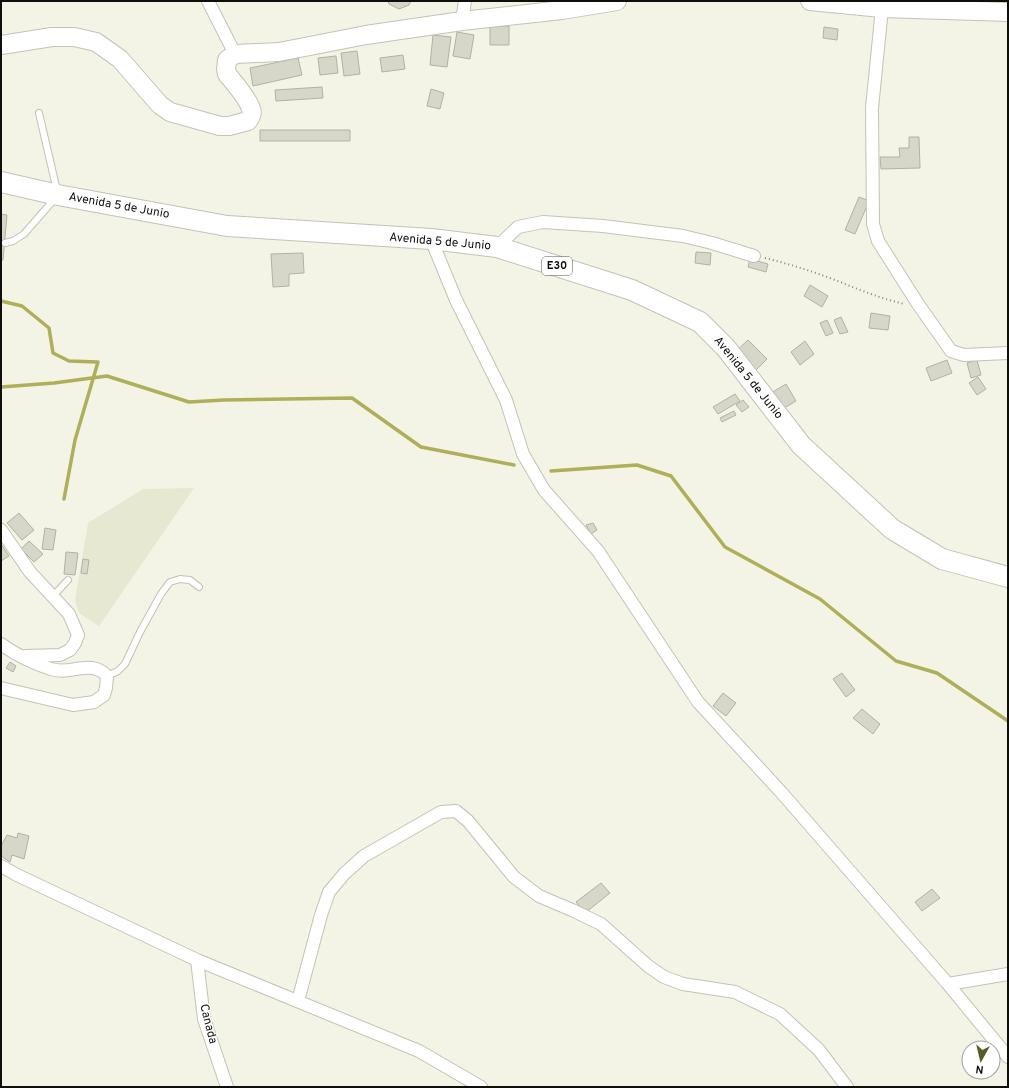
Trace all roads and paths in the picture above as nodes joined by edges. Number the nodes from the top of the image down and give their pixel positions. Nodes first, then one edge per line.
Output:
1 (208, 1) edge
2 (466, 1) edge
3 (617, 1) edge
4 (810, 1) edge
5 (882, 8) junction
6 (1008, 12) edge
7 (462, 21) junction
8 (1, 45) edge
9 (235, 54) junction
10 (39, 113) dead end
11 (1, 182) edge
12 (58, 195) junction
13 (431, 239) junction
14 (5, 243) dead end
15 (497, 247) junction
16 (754, 256) joint
17 (918, 304) junction
18 (1008, 353) edge
19 (1, 530) edge
20 (1008, 577) edge
21 (68, 580) dead end
22 (199, 587) dead end
23 (52, 596) junction
24 (1, 644) edge
25 (17, 656) junction
26 (106, 676) junction
27 (1, 688) edge
28 (1, 866) edge
29 (197, 960) junction
30 (1008, 974) edge
31 (948, 984) junction
32 (298, 1001) junction
33 (1008, 1057) edge
34 (227, 1087) edge
35 (481, 1087) edge
36 (848, 1087) edge

1 - 9 street
2 - 7 street
3 - 7 street
4 - 5 street
5 - 6 street
5 - 17 street
7 - 9 street
8 - 9 street
10 - 12 lane
11 - 12 main road, Avenida 5 de Junio / E30
12 - 13 main road, Avenida 5 de Junio / E30
12 - 14 lane
13 - 15 main road, Avenida 5 de Junio / E30
13 - 31 street
15 - 16 street
15 - 20 main road, Avenida 5 de Junio / E30
16 - 17 path
17 - 18 street
19 - 23 street
21 - 23 lane
22 - 26 lane
23 - 25 street
24 - 25 street
25 - 26 street
26 - 27 street
28 - 29 street
29 - 32 street
29 - 34 street, Canada
30 - 31 street
31 - 33 street
32 - 35 street
32 - 36 street

